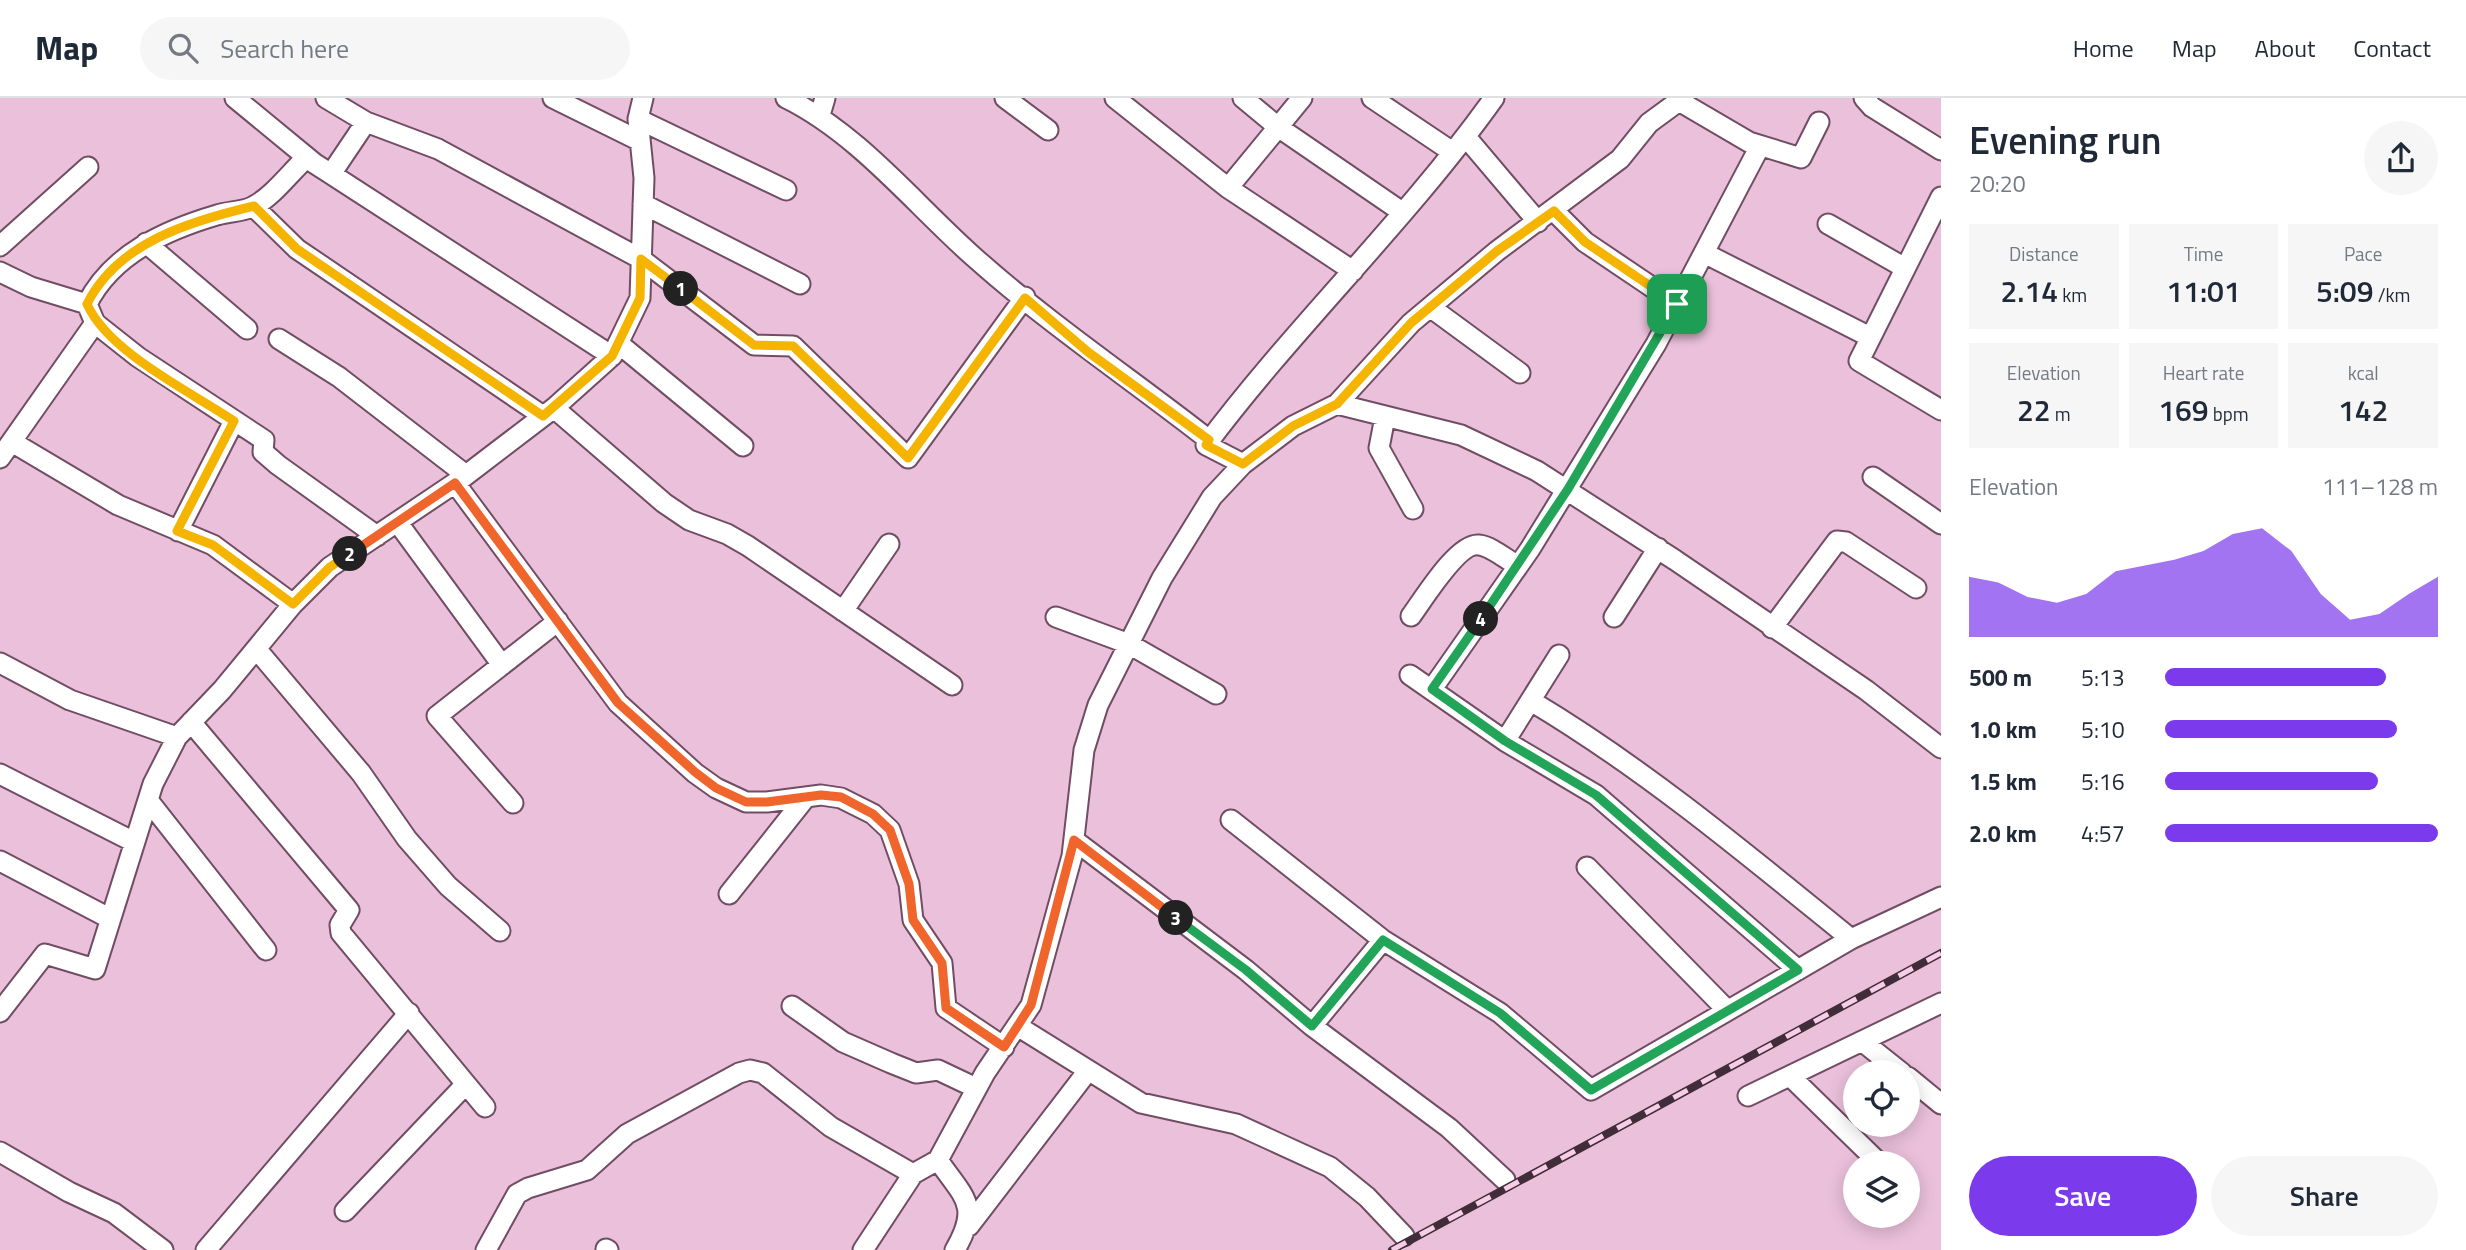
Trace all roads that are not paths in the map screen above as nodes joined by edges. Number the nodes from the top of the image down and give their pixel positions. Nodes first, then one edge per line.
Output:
1 (235, 98) edge
2 (326, 98) edge
3 (553, 98) edge
4 (643, 98) edge
5 (786, 98) edge
6 (1005, 98) edge
7 (1115, 98) edge
8 (1243, 98) edge
9 (1302, 98) edge
10 (1372, 98) edge
11 (1494, 98) edge
12 (1864, 98) edge
13 (1681, 99) edge
14 (822, 107) edge
15 (638, 119) junction
16 (366, 122) junction
17 (1819, 122) dead end
18 (1278, 127) junction
19 (1048, 130) dead end
20 (1466, 138) junction
21 (640, 141) junction
22 (1760, 146) junction
23 (1941, 150) edge
24 (1451, 152) junction
25 (314, 163) junction
26 (88, 167) dead end
27 (331, 174) junction
28 (1228, 188) junction
29 (786, 190) dead end
30 (1941, 197) edge
31 (643, 204) junction
32 (254, 206) junction
33 (1402, 212) junction
34 (1546, 216) junction
35 (1828, 224) dead end
36 (146, 243) junction
37 (0, 246) edge
38 (1704, 253) junction
39 (641, 259) junction
40 (1905, 268) junction
41 (1353, 271) junction
42 (0, 272) edge
43 (800, 284) dead end
44 (1025, 298) junction
45 (1677, 304) junction
46 (1430, 307) junction
47 (91, 314) junction
48 (247, 330) dead end
49 (1870, 337) junction
50 (279, 339) dead end
51 (615, 350) junction
52 (1520, 373) dead end
53 (1337, 404) junction
54 (1941, 410) edge
55 (549, 412) junction
56 (1385, 417) junction
57 (234, 421) junction
58 (1209, 440) junction
59 (743, 446) dead end
60 (6, 450) edge
61 (1243, 464) junction
62 (1873, 477) dead end
63 (460, 479) junction
64 (1568, 489) junction
65 (1413, 509) dead end
66 (398, 523) junction
67 (1941, 524) edge
68 (177, 531) junction
69 (377, 536) junction
70 (889, 544) dead end
71 (1658, 548) junction
72 (1518, 566) junction
73 (1916, 588) dead end
74 (293, 604) junction
75 (843, 611) junction
76 (1412, 616) dead end
77 (1056, 617) dead end
78 (1614, 617) dead end
79 (558, 621) junction
80 (1772, 628) junction
81 (1129, 644) junction
82 (258, 651) junction
83 (1559, 656) dead end
84 (0, 663) edge
85 (502, 665) junction
86 (1410, 675) dead end
87 (952, 685) dead end
88 (1432, 689) junction
89 (1216, 694) dead end
90 (1531, 701) junction
91 (191, 722) junction
92 (177, 737) junction
93 (1505, 741) junction
94 (1941, 748) edge
95 (0, 774) edge
96 (806, 797) junction
97 (148, 800) junction
98 (513, 803) dead end
99 (1231, 820) dead end
100 (1074, 840) junction
101 (134, 842) junction
102 (0, 861) edge
103 (1587, 867) dead end
104 (729, 894) dead end
105 (1941, 897) edge
106 (110, 918) junction
107 (500, 931) dead end
108 (1852, 939) junction
109 (1383, 940) junction
110 (266, 950) dead end
111 (1798, 970) junction
112 (1941, 1003) edge
113 (792, 1006) dead end
114 (1727, 1010) junction
115 (0, 1012) edge
116 (409, 1013) junction
117 (1312, 1026) junction
118 (1019, 1027) junction
119 (1863, 1042) junction
120 (1004, 1047) junction
121 (1886, 1060) edge
122 (1087, 1072) junction
123 (1790, 1076) junction
124 (466, 1084) junction
125 (1920, 1087) edge
126 (976, 1088) junction
127 (1748, 1096) dead end
128 (1941, 1104) edge
129 (485, 1107) dead end
130 (1867, 1151) edge
131 (0, 1152) edge
132 (937, 1160) junction
133 (913, 1174) junction
134 (1505, 1180) dead end
135 (345, 1211) dead end
136 (969, 1226) junction
137 (1404, 1236) dead end
138 (163, 1250) edge
139 (206, 1250) edge
140 (486, 1250) edge
141 (863, 1250) edge
142 (955, 1250) edge

1 - 25 street
2 - 16 street
3 - 21 street
4 - 15 street
5 - 14 street
6 - 19 street
7 - 28 street
8 - 18 street
9 - 18 street
10 - 24 street
11 - 20 street
12 - 23 street
13 - 22 street
13 - 34 street
14 - 44 street
15 - 21 street
15 - 29 street
16 - 27 street
16 - 39 street
17 - 22 street
18 - 28 street
18 - 33 street
20 - 24 street
20 - 34 street
21 - 31 street
22 - 38 street
24 - 33 street
25 - 27 street
25 - 32 street
26 - 37 street
27 - 51 street
28 - 41 street
30 - 40 street
31 - 39 street
31 - 43 street
32 - 36 street
32 - 55 street
33 - 41 street
34 - 45 street
34 - 46 street
35 - 40 street
36 - 47 street
36 - 48 street
38 - 45 street
38 - 49 street
39 - 44 street
39 - 51 street
40 - 49 street
41 - 58 street
42 - 47 street
44 - 58 street
45 - 64 street
46 - 52 street
46 - 53 street
47 - 57 street
47 - 60 street
49 - 54 street
50 - 63 street
51 - 55 street
51 - 59 street
53 - 56 street
53 - 61 street
55 - 63 street
55 - 75 street
56 - 64 street
56 - 65 street
57 - 68 street
57 - 69 street
58 - 61 street
60 - 68 street
61 - 81 street
62 - 67 street
63 - 66 street
63 - 79 street
64 - 71 street
64 - 72 street
66 - 69 street
66 - 85 street
68 - 74 street
69 - 74 street
70 - 75 street
71 - 78 street
71 - 80 street
72 - 76 street
72 - 88 street
73 - 80 street
74 - 82 street
75 - 87 street
77 - 81 street
79 - 85 street
79 - 96 street
80 - 94 street
81 - 89 street
81 - 100 street
82 - 91 street
82 - 107 street
83 - 90 street
84 - 92 street
85 - 98 street
86 - 88 street
88 - 93 street
90 - 93 street
90 - 108 street
91 - 92 street
91 - 116 street
92 - 97 street
93 - 111 street
95 - 101 street
96 - 104 street
96 - 120 street
97 - 101 street
97 - 110 street
99 - 109 street
100 - 117 street
100 - 118 street
101 - 106 street
102 - 106 street
103 - 114 street
105 - 108 street
106 - 115 street
108 - 111 street
109 - 114 street
109 - 117 street
111 - 114 street
112 - 119 street
113 - 126 street
116 - 124 street
116 - 139 street
117 - 134 street
118 - 120 street
118 - 122 street
119 - 121 street
119 - 123 street
120 - 126 street
122 - 136 street
122 - 137 street
123 - 127 street
123 - 130 street
124 - 129 street
124 - 135 street
125 - 128 street
126 - 132 street
131 - 138 street
132 - 133 street
132 - 136 street
133 - 140 street
133 - 141 street
136 - 142 street

